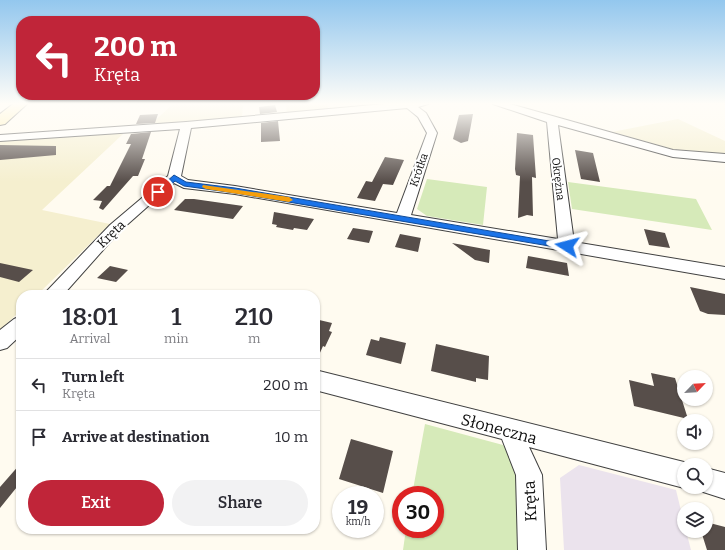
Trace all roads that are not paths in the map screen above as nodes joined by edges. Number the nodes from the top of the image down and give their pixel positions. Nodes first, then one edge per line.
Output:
1 (119, 130) edge
2 (185, 130) edge
3 (430, 130) edge
4 (553, 130) edge
5 (587, 130) edge
6 (0, 138) edge
7 (725, 158) edge
8 (174, 177) junction
9 (402, 219) junction
10 (567, 246) junction
11 (725, 273) edge
12 (57, 290) edge
13 (16, 328) edge
14 (0, 342) edge
15 (320, 381) edge
16 (511, 432) junction
17 (677, 473) edge
18 (713, 483) edge
19 (725, 486) edge
20 (532, 550) edge

1 - 6 street
2 - 8 street
3 - 9 street, Krótka
4 - 10 street, Okrężna
5 - 7 street
8 - 9 street
8 - 12 street, Kręta
9 - 10 street
10 - 11 street
13 - 14 street
15 - 16 street, Słoneczna
16 - 17 street, Słoneczna
16 - 20 street, Kręta
18 - 19 street

